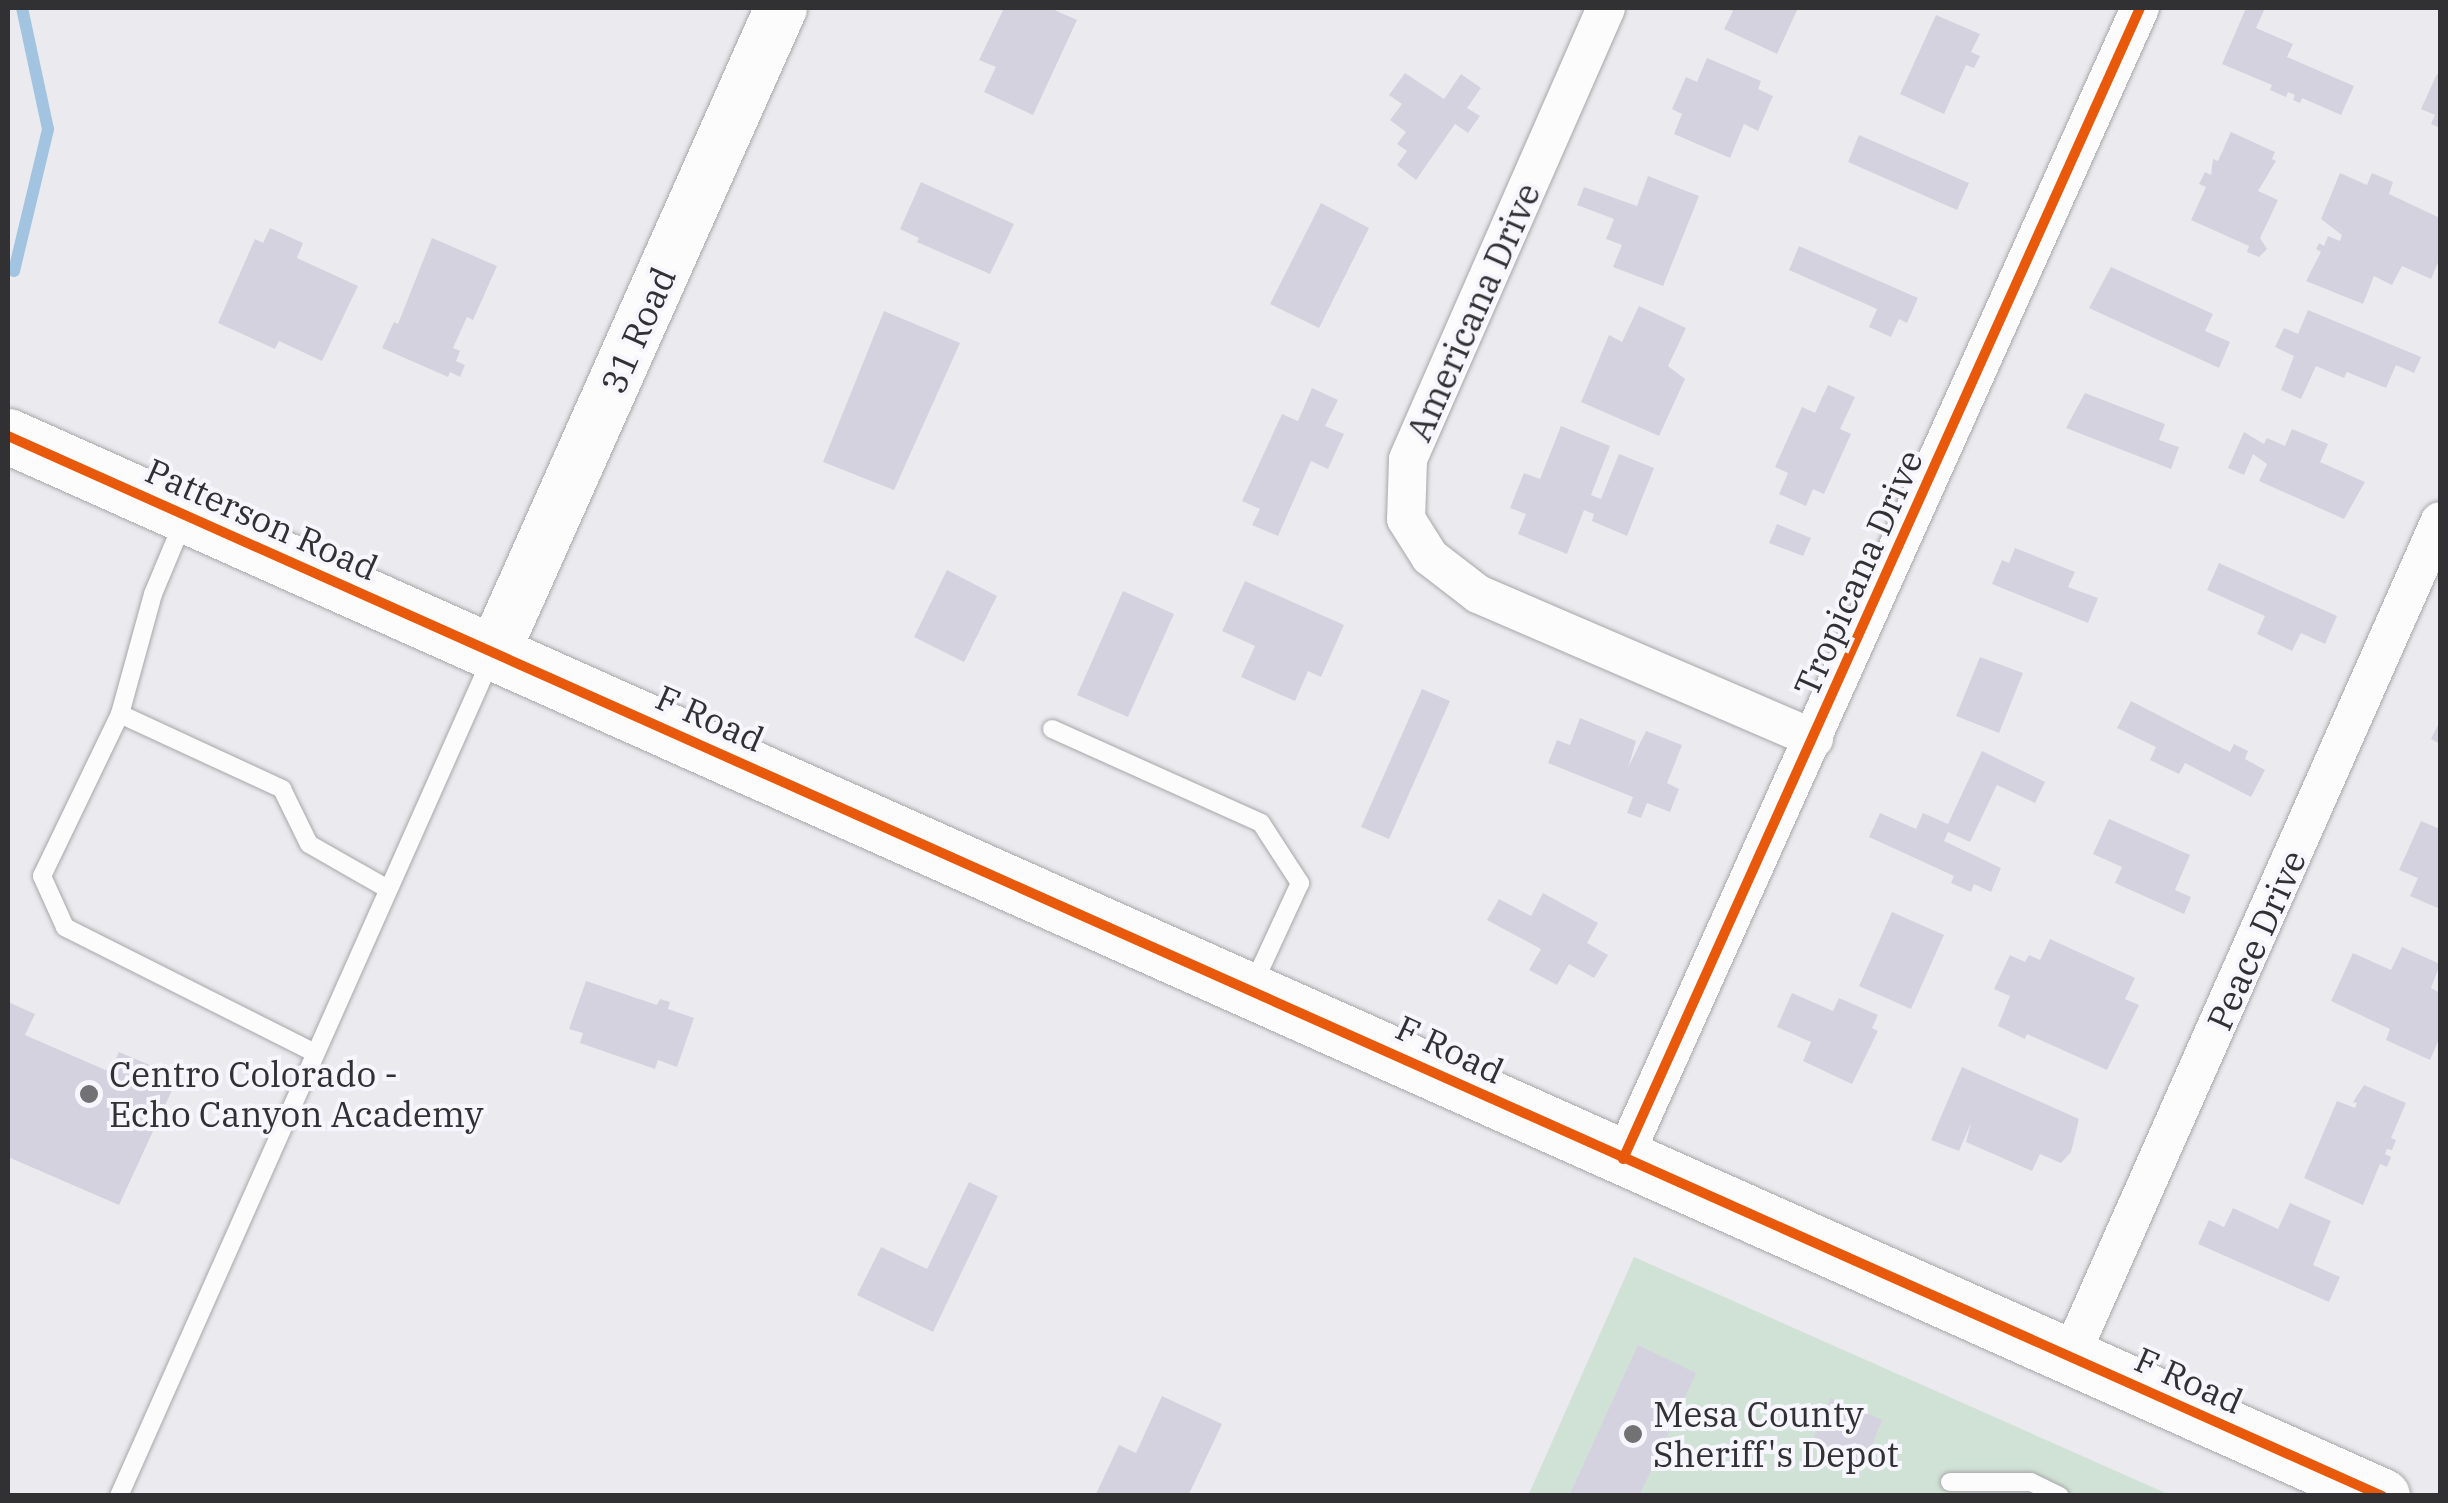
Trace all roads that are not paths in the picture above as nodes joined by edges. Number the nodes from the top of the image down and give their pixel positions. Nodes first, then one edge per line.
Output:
1 (781, 8) edge
2 (1606, 8) edge
3 (2140, 8) edge
4 (8, 436) edge
5 (186, 516) junction
6 (2440, 521) edge
7 (494, 652) junction
8 (120, 714) junction
9 (1052, 729) dead end
10 (1814, 738) junction
11 (388, 889) junction
12 (1252, 988) junction
13 (315, 1052) junction
14 (1623, 1160) junction
15 (2070, 1358) junction
16 (1950, 1482) dead end
17 (119, 1496) edge
18 (2060, 1496) edge
19 (2382, 1496) edge

1 - 7 street, 31 Road
2 - 10 street, Americana Drive
3 - 10 street, Tropicana Drive
4 - 5 main road, Patterson Road
5 - 7 main road, Patterson Road
5 - 8 lane
6 - 15 street, Peace Drive
7 - 11 lane
7 - 12 main road, F Road
8 - 11 lane
8 - 13 lane
9 - 12 lane
10 - 14 street, Tropicana Drive
11 - 13 lane
12 - 14 main road, F Road
13 - 17 lane
14 - 15 main road, F Road
15 - 19 main road, F Road
16 - 18 lane

